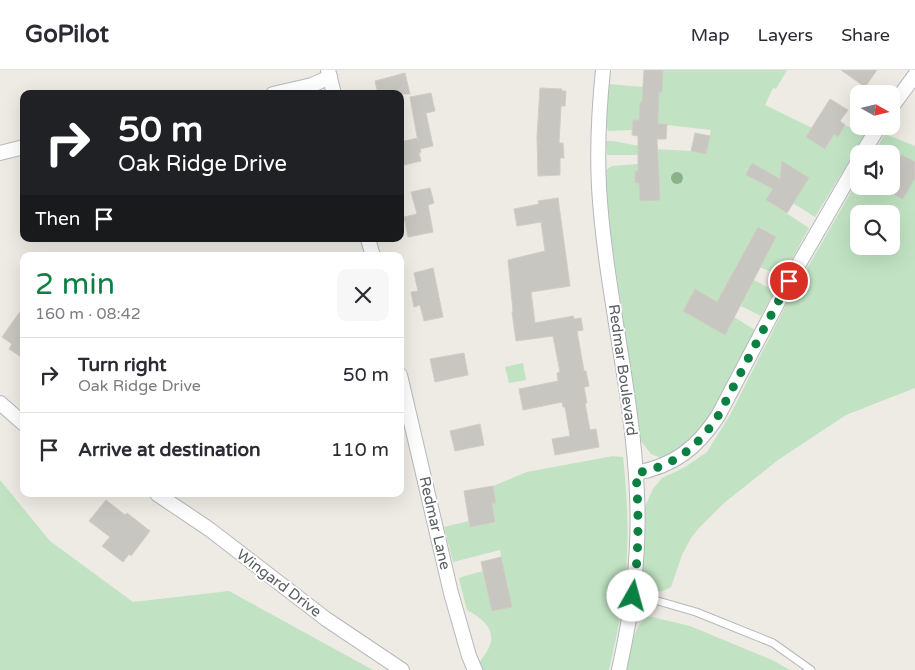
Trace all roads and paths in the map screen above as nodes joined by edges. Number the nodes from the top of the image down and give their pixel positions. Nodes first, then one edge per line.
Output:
1 (603, 70) edge
2 (329, 73) edge
3 (915, 75) edge
4 (290, 90) edge
5 (333, 90) edge
6 (900, 96) edge
7 (20, 148) edge
8 (0, 153) edge
9 (850, 176) edge
10 (404, 392) edge
11 (0, 403) edge
12 (20, 420) edge
13 (636, 473) junction
14 (161, 497) edge
15 (633, 596) junction
16 (402, 670) edge
17 (475, 670) edge
18 (619, 670) edge
19 (812, 670) edge

1 - 13 street, Redmar Boulevard
2 - 4 street
2 - 5 street
3 - 6 street
7 - 8 street
9 - 13 street
10 - 17 street, Redmar Lane
11 - 12 street
13 - 15 street, Redmar Boulevard
14 - 16 street, Wingard Drive
15 - 18 street, Redmar Boulevard
15 - 19 lane

